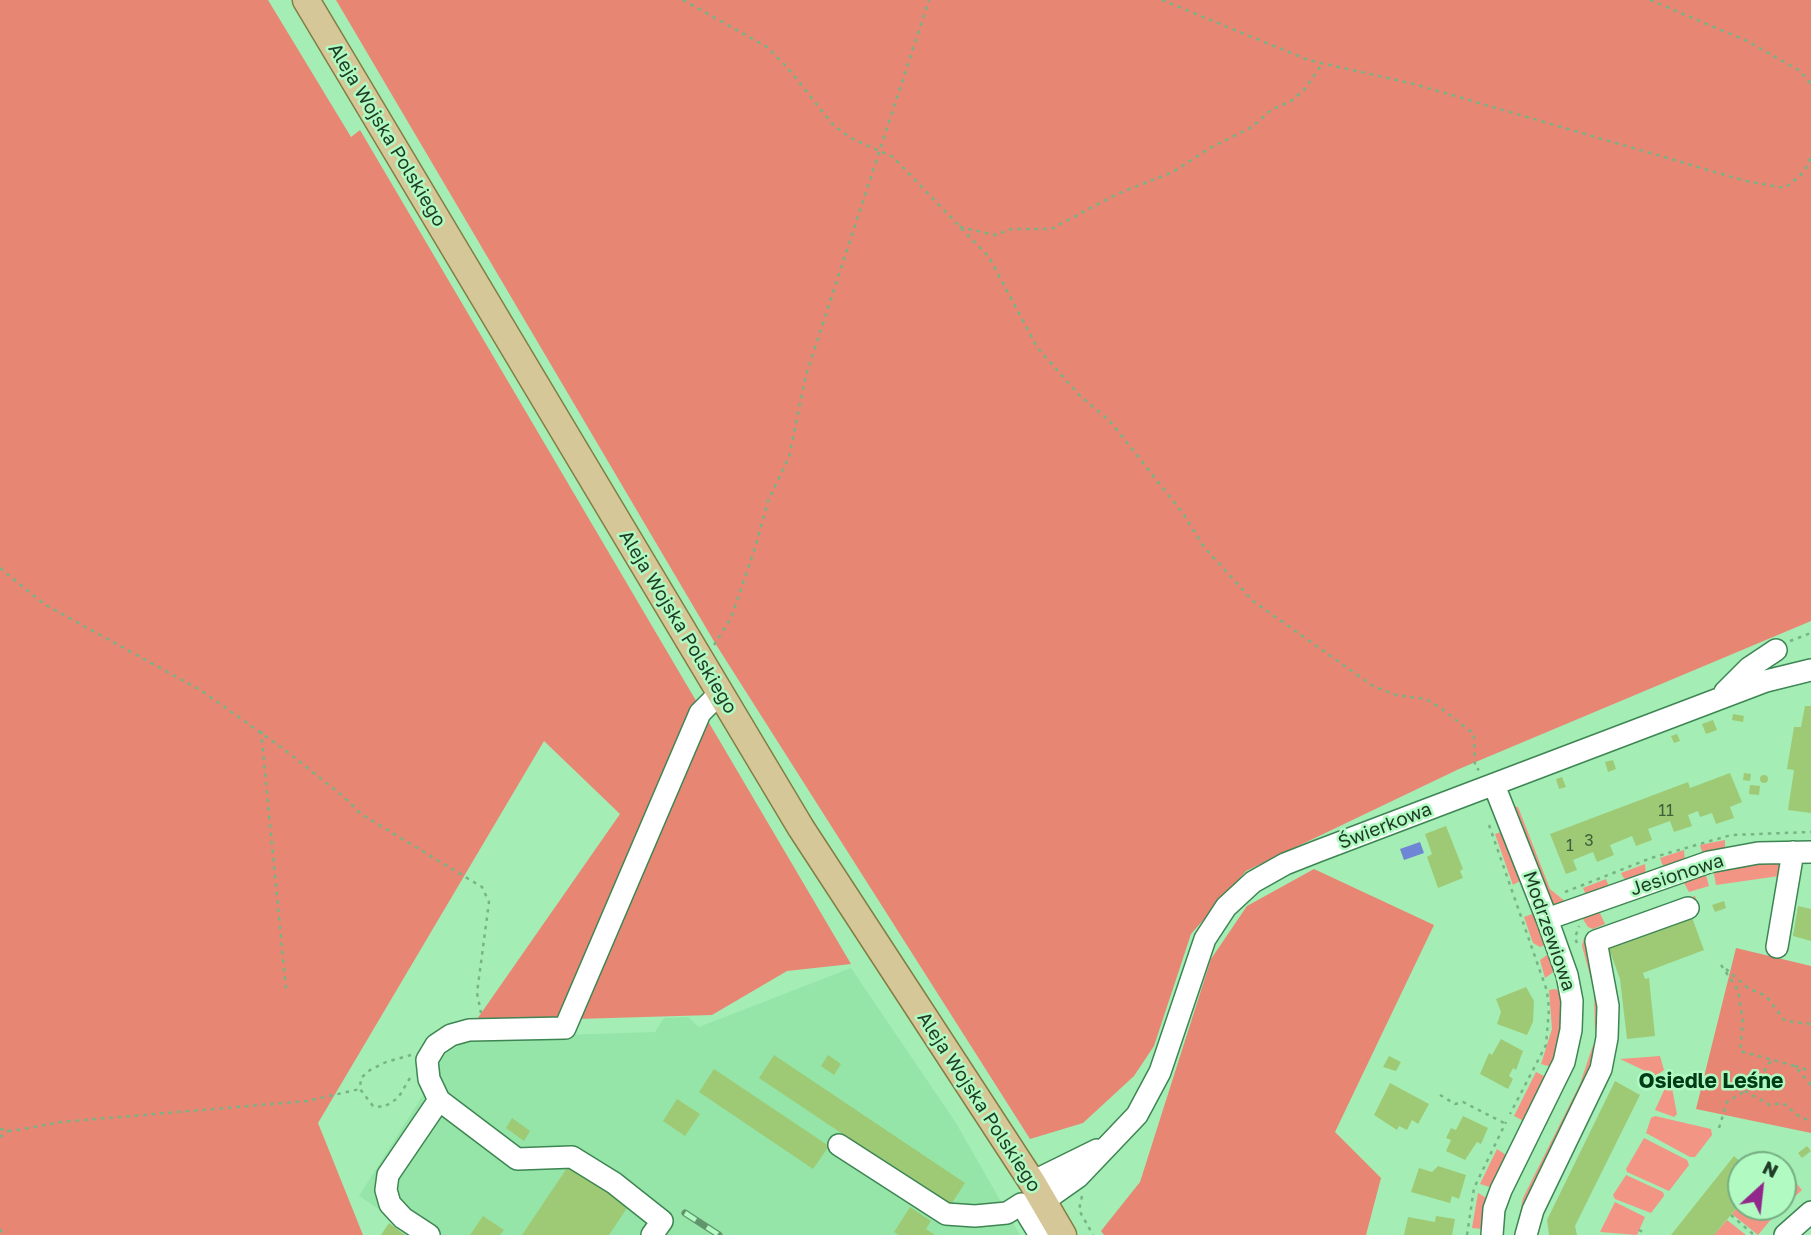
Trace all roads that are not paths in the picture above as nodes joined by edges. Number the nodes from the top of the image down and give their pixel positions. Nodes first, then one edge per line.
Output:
1 (306, 0) edge
2 (1776, 650) road end
3 (1811, 664) edge
4 (1801, 672) edge
5 (720, 694) junction
6 (1719, 699) junction
7 (1494, 785) junction
8 (1802, 852) edge
9 (1688, 908) dead end
10 (1547, 919) junction
11 (1777, 947) dead end
12 (1571, 1030) junction
13 (1607, 1038) junction
14 (439, 1100) junction
15 (839, 1145) dead end
16 (1038, 1191) junction
17 (1811, 1212) edge
18 (978, 1226) edge
19 (429, 1235) edge
20 (652, 1235) edge
21 (1040, 1235) edge
22 (1063, 1235) edge
23 (1492, 1235) edge
24 (1526, 1235) edge
25 (1785, 1235) edge

1 - 5 main road, Aleja Wojska Polskiego
2 - 6 street
3 - 4 street, Świerkowa
4 - 6 street, Świerkowa
5 - 14 street
5 - 16 main road, Aleja Wojska Polskiego
6 - 7 street, Świerkowa
7 - 10 street, Modrzewiowa
7 - 16 street, Świerkowa
8 - 10 street, Jesionowa
8 - 11 street
9 - 13 street
10 - 12 street, Modrzewiowa
12 - 13 street
12 - 23 street, Modrzewiowa
13 - 24 street
14 - 19 street
14 - 20 street
15 - 18 street
16 - 22 main road, Aleja Wojska Polskiego
17 - 25 street
18 - 21 street

